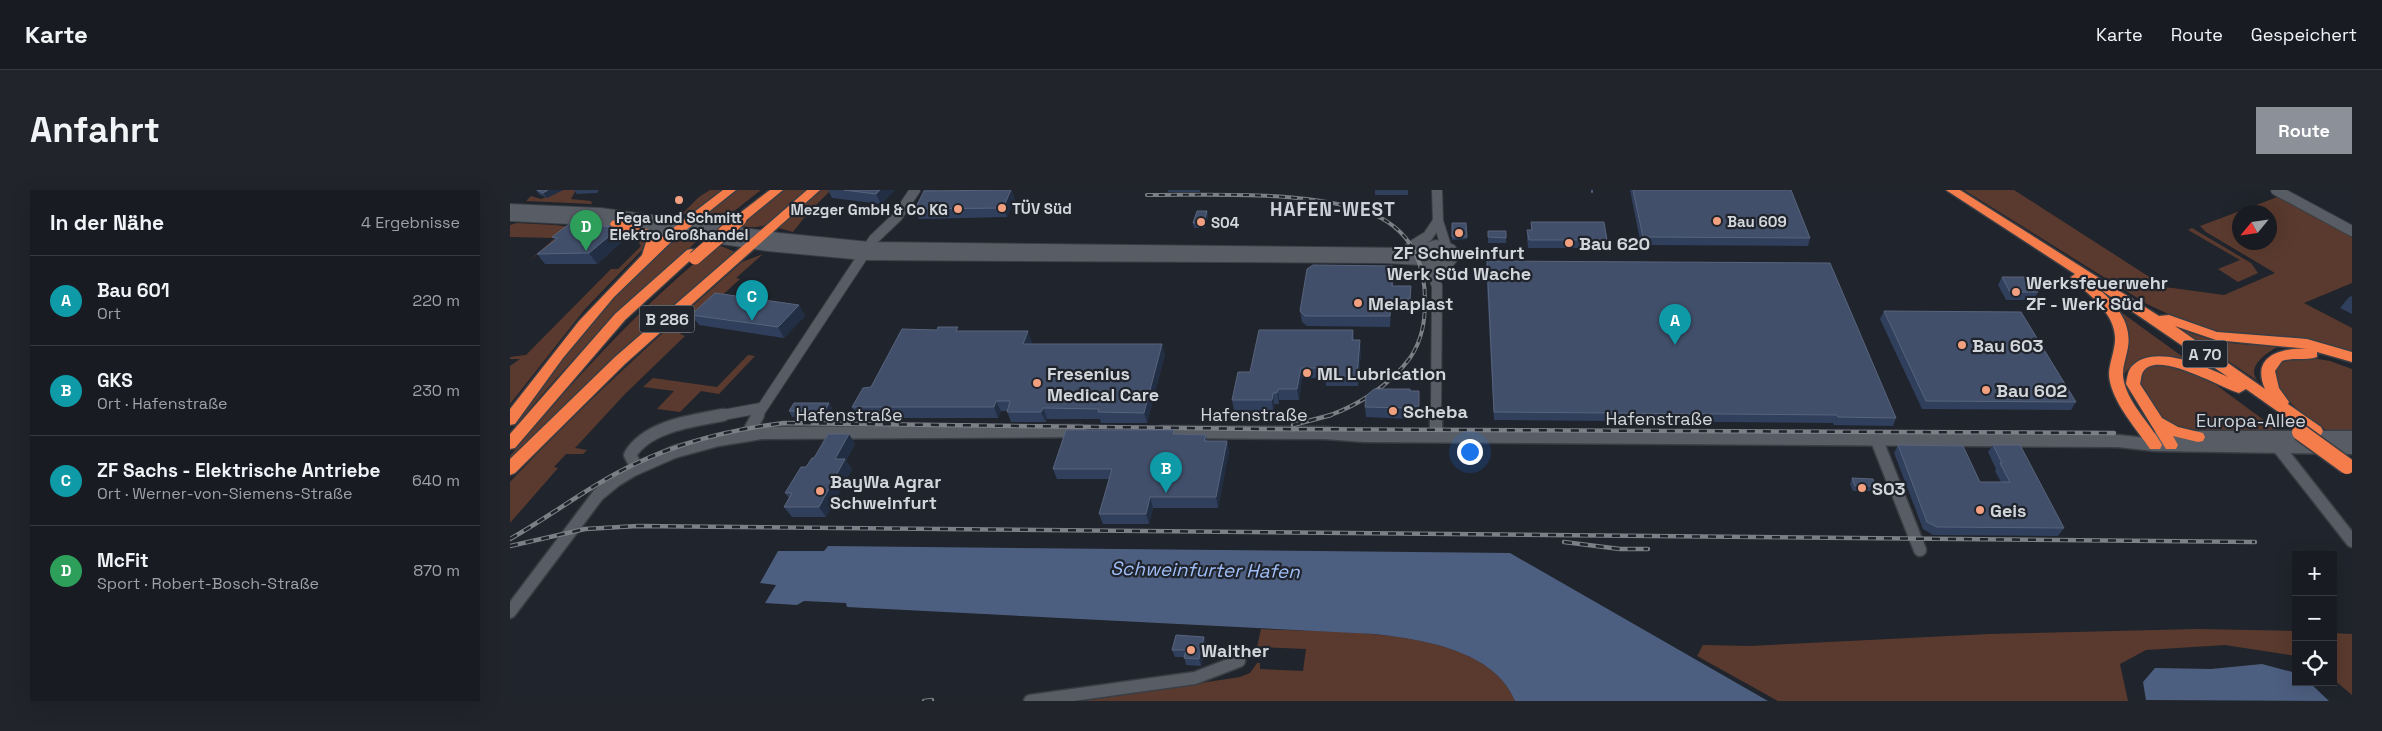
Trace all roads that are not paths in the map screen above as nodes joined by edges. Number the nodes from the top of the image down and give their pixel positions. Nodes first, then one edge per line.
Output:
1 (730, 190) edge
2 (766, 190) edge
3 (777, 190) edge
4 (814, 190) edge
5 (916, 190) edge
6 (1437, 190) edge
7 (1939, 190) edge
8 (1952, 190) edge
9 (2276, 190) edge
10 (512, 207) edge
11 (510, 216) edge
12 (735, 219) junction
13 (616, 224) junction
14 (1438, 225) junction
15 (679, 228) junction
16 (2352, 231) edge
17 (757, 240) junction
18 (1432, 246) junction
19 (1446, 246) junction
20 (866, 251) junction
21 (958, 252) junction
22 (1384, 252) junction
23 (835, 254) junction
24 (894, 255) junction
25 (1329, 256) junction
26 (646, 257) junction
27 (1424, 259) junction
28 (1444, 266) junction
29 (851, 274) junction
30 (2077, 277) junction
31 (1437, 286) junction
32 (2115, 293) junction
33 (2352, 357) edge
34 (2352, 366) edge
35 (2239, 388) junction
36 (761, 408) junction
37 (2294, 416) junction
38 (510, 420) edge
39 (2157, 422) junction
40 (1018, 430) joint
41 (1094, 431) edge
42 (1150, 432) edge
43 (747, 435) junction
44 (1365, 436) joint
45 (1436, 436) junction
46 (2198, 437) junction
47 (2352, 437) edge
48 (1876, 438) junction
49 (2161, 441) junction
50 (510, 444) edge
51 (2278, 448) junction
52 (2352, 448) edge
53 (2350, 464) edge
54 (637, 468) junction
55 (510, 470) edge
56 (2352, 541) edge
57 (1920, 550) dead end
58 (510, 612) edge
59 (1239, 661) dead end
60 (1030, 701) edge

1 - 15 highway
2 - 12 highway, B 286
3 - 12 highway, B 286
4 - 17 highway
5 - 20 street
6 - 14 street
7 - 30 highway, A 70
8 - 32 highway, A 70
9 - 16 street
10 - 15 street
11 - 13 street
12 - 50 highway, B 286, bridge
13 - 15 street
13 - 26 highway
14 - 18 street
14 - 19 street
14 - 22 street
15 - 17 street
15 - 17 street
15 - 26 highway
17 - 20 street
17 - 23 street
17 - 55 highway, B 286
18 - 19 street
18 - 27 street
19 - 28 street
20 - 21 street
20 - 23 street
20 - 24 street
20 - 29 street
21 - 24 street
21 - 25 street
22 - 25 street
22 - 27 street
23 - 29 street
24 - 29 street
25 - 27 street
26 - 38 highway
27 - 28 street
27 - 31 street
28 - 31 street
29 - 36 street
30 - 35 highway, A 70
30 - 49 highway
31 - 45 street
32 - 33 highway
32 - 37 highway, A 70
34 - 37 highway
35 - 39 highway
35 - 53 highway, A 70, bridge
36 - 43 street
36 - 54 street
37 - 53 highway, A 70
39 - 46 highway
39 - 49 highway
40 - 41 street, Hafenstraße
40 - 43 street, Hafenstraße
42 - 44 street, Hafenstraße
43 - 54 street, Hafenstraße
44 - 45 street, Hafenstraße
45 - 48 street, Hafenstraße
46 - 47 street, Europa-Allee
46 - 49 street, Europa-Allee
48 - 49 street, Hafenstraße
48 - 57 street
49 - 51 street, Europa-Allee
51 - 52 street, Europa-Allee
51 - 56 street
54 - 58 street, Hafenstraße
59 - 60 street

